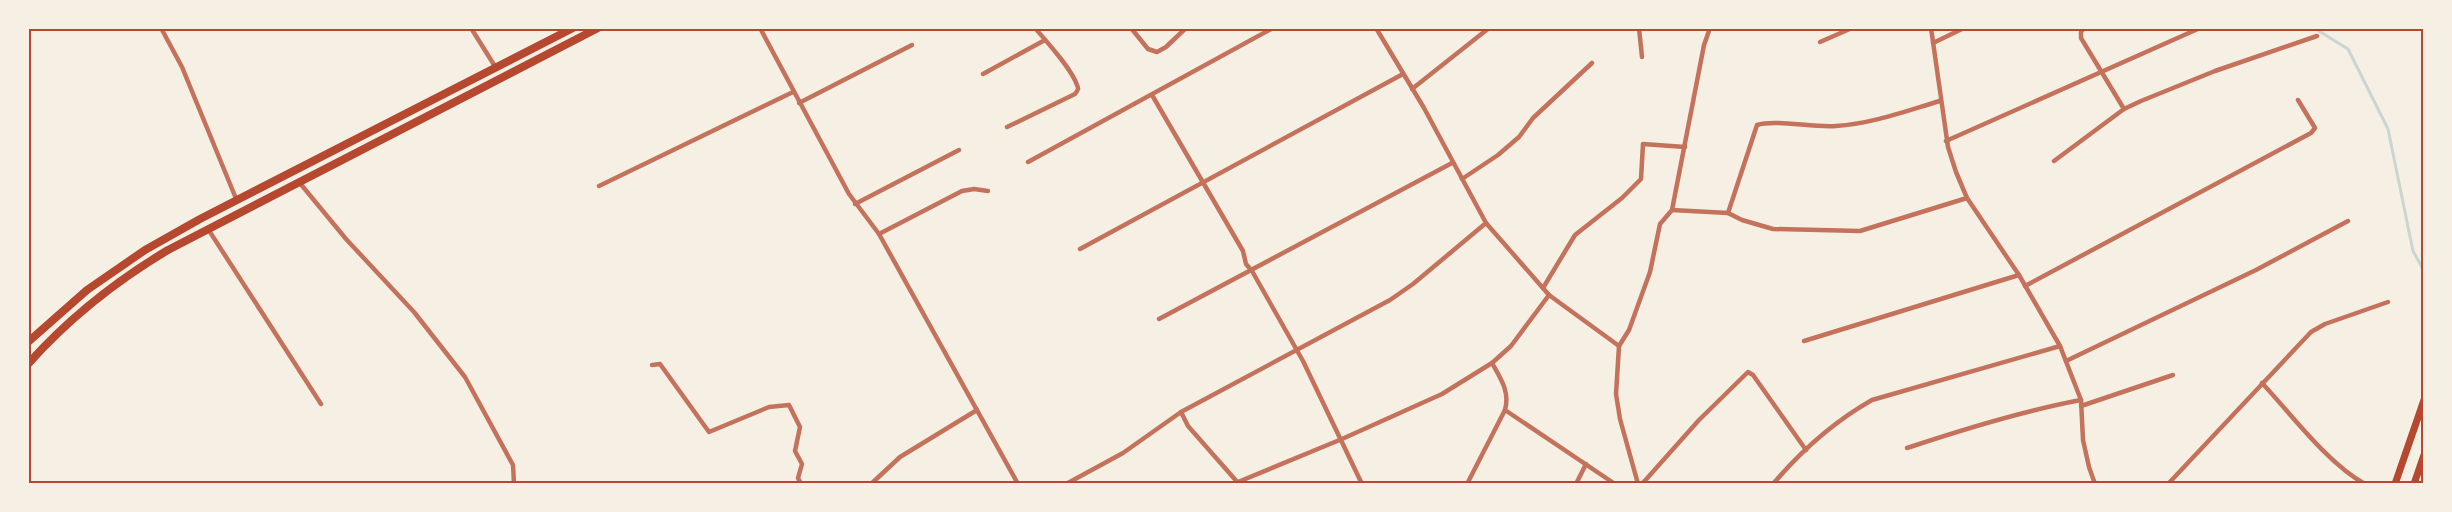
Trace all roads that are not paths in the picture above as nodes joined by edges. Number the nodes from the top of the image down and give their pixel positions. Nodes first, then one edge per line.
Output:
1 (161, 28) edge
2 (471, 28) edge
3 (573, 28) edge
4 (598, 28) edge
5 (760, 28) edge
6 (1035, 28) edge
7 (1131, 28) edge
8 (1186, 28) edge
9 (1273, 28) edge
10 (1376, 28) edge
11 (1489, 28) edge
12 (1639, 28) edge
13 (1710, 28) edge
14 (1852, 28) edge
15 (1931, 28) edge
16 (1964, 28) edge
17 (2084, 28) edge
18 (2200, 28) edge
19 (2316, 36) dead end
20 (1045, 40) junction
21 (1820, 42) dead end
22 (1933, 43) junction
23 (912, 45) dead end
24 (1642, 57) dead end
25 (1592, 63) dead end
26 (496, 68) junction
27 (2101, 72) junction
28 (983, 74) dead end
29 (1403, 74) junction
30 (1412, 89) junction
31 (793, 92) junction
32 (1152, 95) junction
33 (2298, 100) dead end
34 (1940, 101) junction
35 (799, 103) junction
36 (2124, 109) junction
37 (1007, 127) dead end
38 (1946, 141) junction
39 (1685, 147) junction
40 (959, 150) dead end
41 (2054, 161) dead end
42 (1028, 162) dead end
43 (1452, 163) junction
44 (1462, 179) junction
45 (299, 182) junction
46 (1203, 182) junction
47 (599, 186) dead end
48 (988, 191) dead end
49 (1967, 198) junction
50 (237, 201) junction
51 (855, 204) junction
52 (1672, 210) junction
53 (1728, 213) junction
54 (2348, 221) dead end
55 (1485, 223) junction
56 (208, 229) junction
57 (879, 234) junction
58 (1080, 249) dead end
59 (1252, 271) junction
60 (2019, 275) junction
61 (2025, 286) junction
62 (1543, 288) junction
63 (1549, 295) junction
64 (2388, 303) dead end
65 (1159, 319) dead end
66 (1804, 340) dead end
67 (28, 342) edge
68 (1619, 346) junction
69 (2060, 346) junction
70 (1297, 350) junction
71 (2066, 361) junction
72 (1492, 363) junction
73 (28, 364) edge
74 (652, 365) dead end
75 (2173, 375) dead end
76 (2262, 383) junction
77 (2081, 400) junction
78 (2424, 400) edge
79 (321, 404) dead end
80 (2081, 406) junction
81 (977, 410) junction
82 (1505, 410) junction
83 (1181, 412) junction
84 (1342, 439) junction
85 (1907, 448) dead end
86 (1806, 450) junction
87 (2424, 455) edge
88 (1586, 464) junction
89 (514, 483) edge
90 (801, 483) edge
91 (871, 483) edge
92 (1018, 483) edge
93 (1066, 483) edge
94 (1238, 483) edge
95 (1362, 483) edge
96 (1467, 483) edge
97 (1576, 483) edge
98 (1615, 483) edge
99 (1640, 483) edge
100 (1773, 483) edge
101 (2095, 483) edge
102 (2168, 483) edge
103 (2365, 483) edge
104 (2395, 483) edge
105 (2414, 483) edge

1 - 50 street
2 - 26 street
3 - 26 main road
4 - 45 main road
5 - 31 street
6 - 20 street
7 - 8 street
9 - 32 street
10 - 29 street
11 - 30 street
12 - 24 street
13 - 39 street
14 - 21 street
15 - 22 street
16 - 22 street
17 - 27 street
18 - 27 street
19 - 36 street
20 - 28 street
20 - 37 street
22 - 34 street
23 - 35 street
25 - 44 street
26 - 50 main road
27 - 36 street
27 - 38 street
29 - 30 street
29 - 46 street
30 - 43 street
31 - 35 street
31 - 47 street
32 - 42 street
32 - 46 street
33 - 61 street
34 - 38 street
34 - 53 street
35 - 51 street
36 - 41 street
38 - 49 street
39 - 52 street
39 - 62 street
40 - 51 street
43 - 44 street
43 - 59 street
44 - 55 street
45 - 56 main road
45 - 89 street
46 - 58 street
46 - 59 street
48 - 57 street
49 - 53 street
49 - 60 street
50 - 67 main road
51 - 57 street
52 - 53 street
52 - 68 street
54 - 71 street
55 - 62 street
55 - 70 street
56 - 73 main road
56 - 79 street
57 - 81 street
59 - 65 street
59 - 70 street
60 - 61 street
60 - 66 street
61 - 69 street
62 - 63 street
63 - 68 street
63 - 72 street
64 - 76 street
68 - 99 street
69 - 71 street
69 - 86 street
70 - 83 street
70 - 84 street
71 - 77 street
72 - 82 street
72 - 84 street
74 - 90 street
75 - 80 street
76 - 102 street
76 - 103 street
77 - 80 street
77 - 85 street
78 - 104 main road
80 - 101 street
81 - 91 street
81 - 92 street
82 - 88 street
82 - 96 street
83 - 93 street
83 - 94 street
84 - 94 street
84 - 95 street
86 - 99 street
86 - 100 street
87 - 105 main road
88 - 97 street
88 - 98 street

